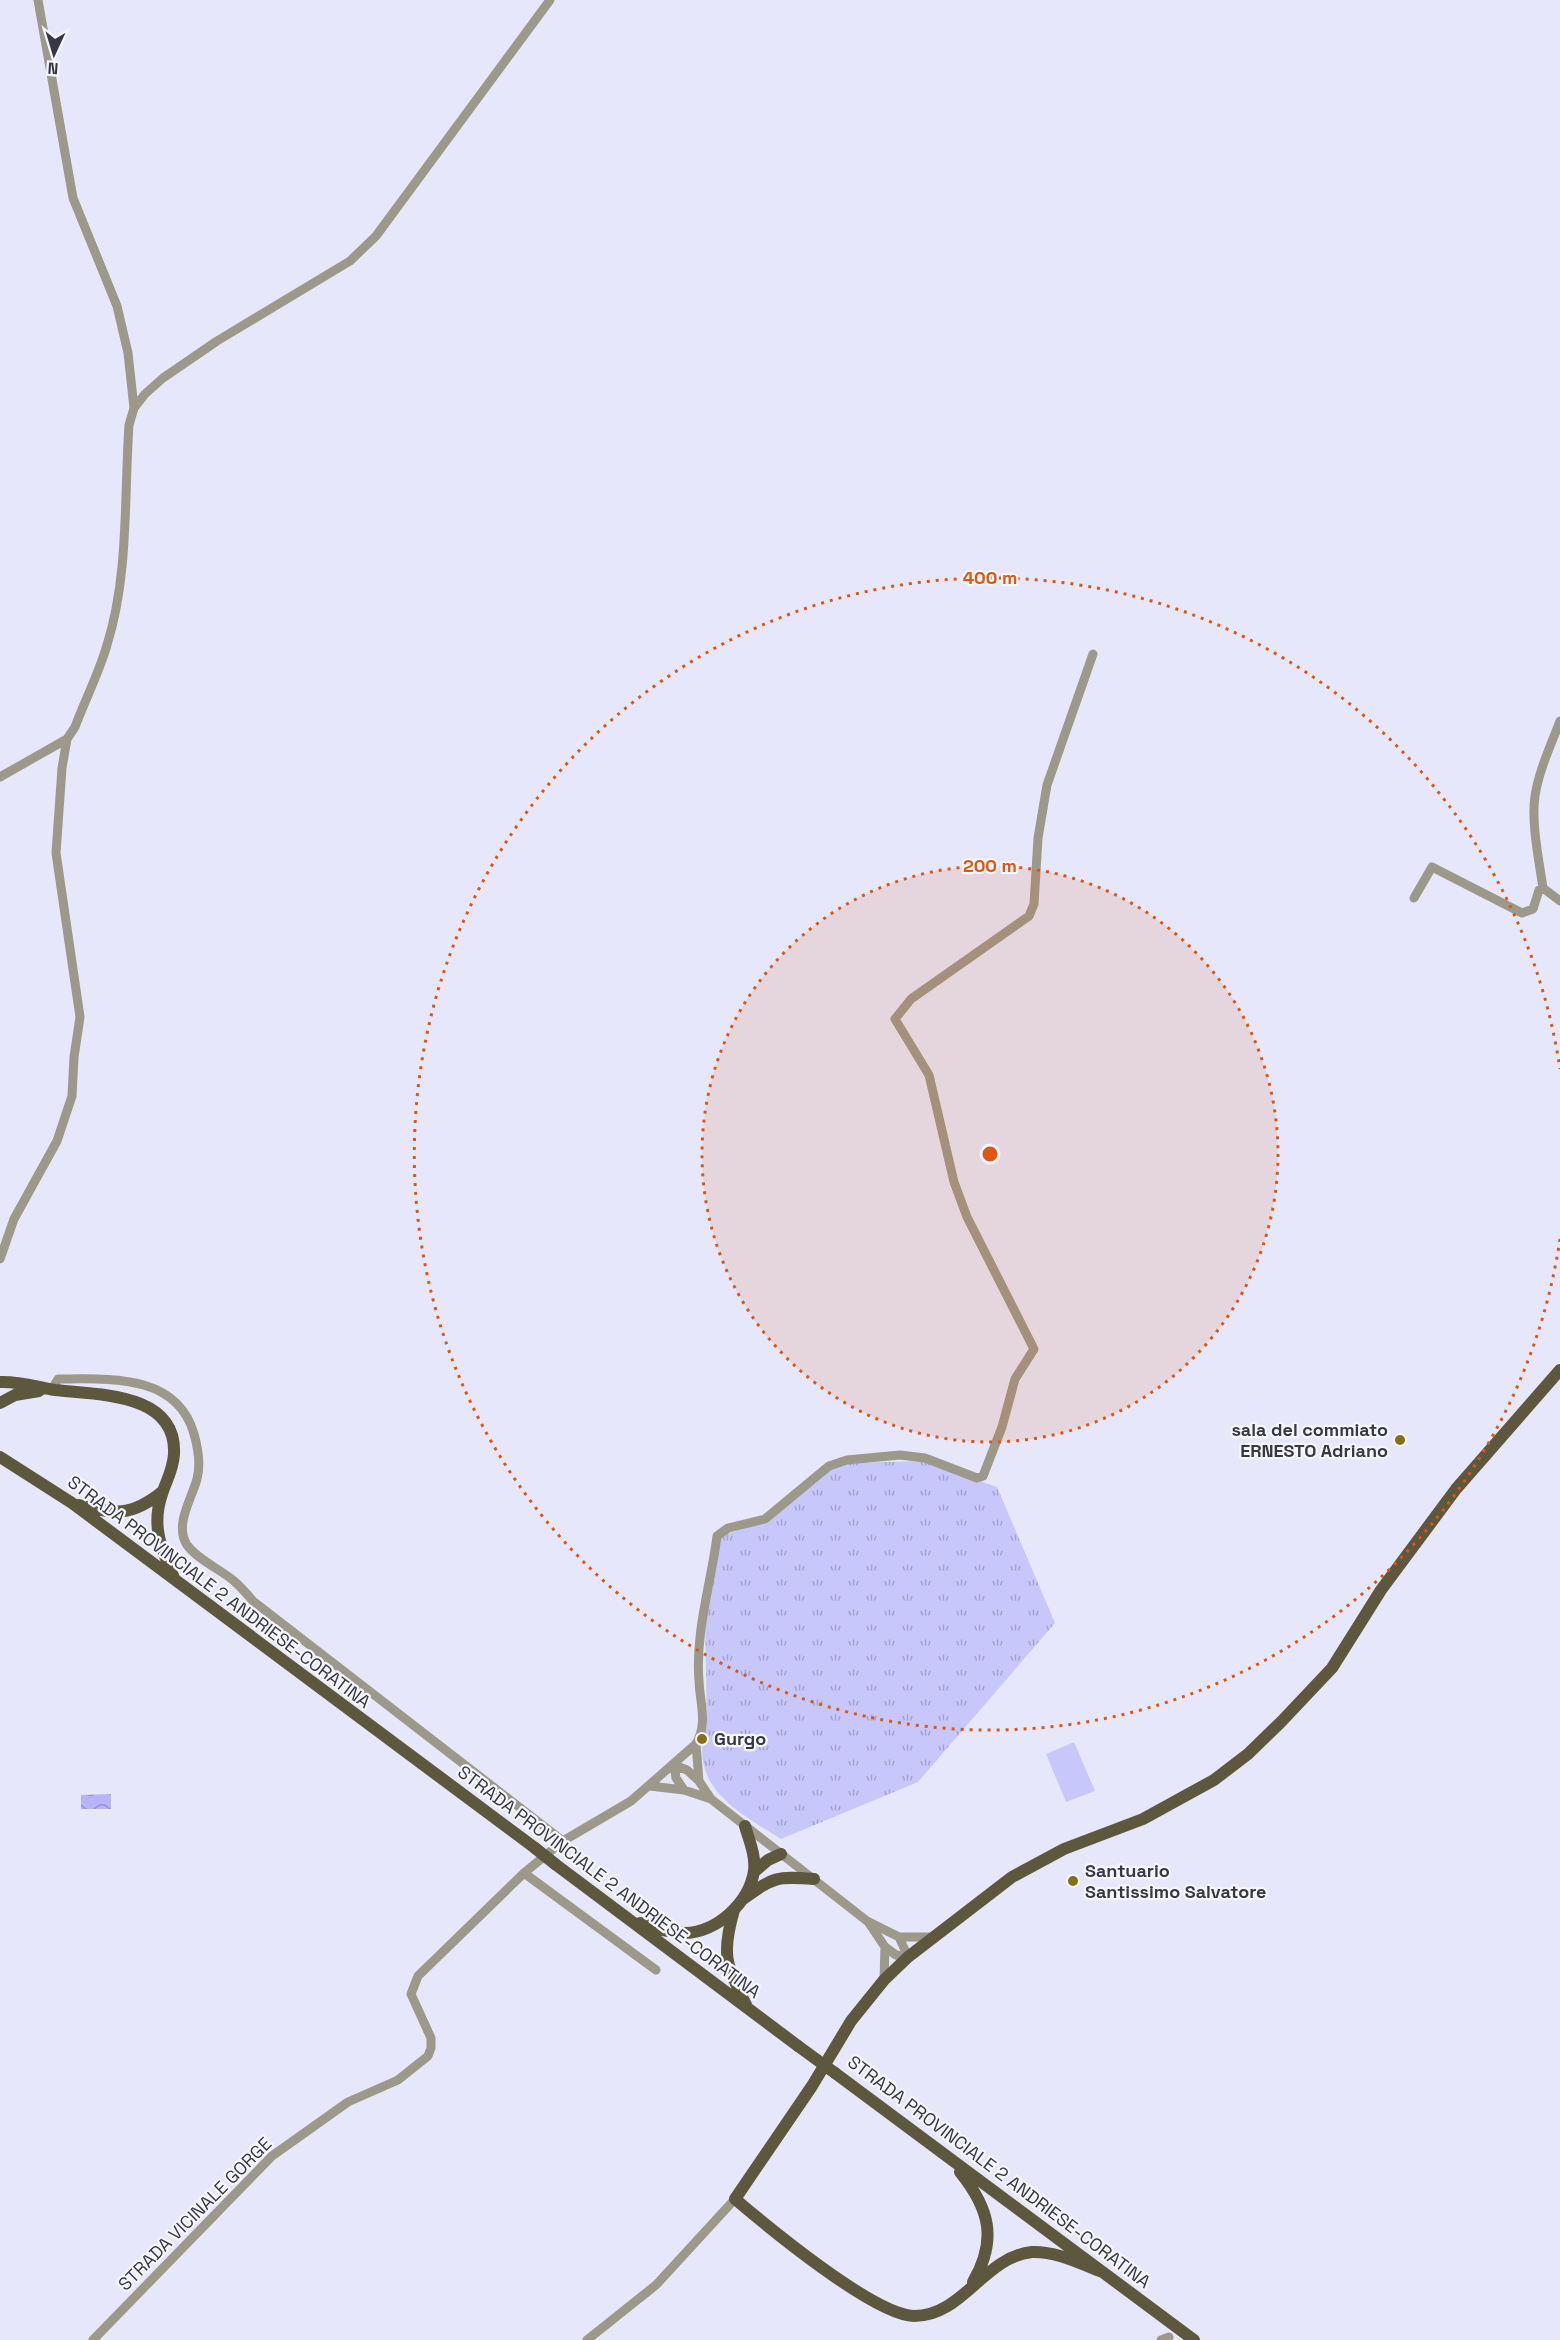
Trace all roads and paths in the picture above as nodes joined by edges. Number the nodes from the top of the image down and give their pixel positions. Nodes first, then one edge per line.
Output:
1 (38, 0) edge
2 (550, 0) edge
3 (134, 408) junction
4 (1093, 654) dead end
5 (1560, 721) edge
6 (67, 739) junction
7 (0, 777) edge
8 (1543, 888) junction
9 (1414, 898) dead end
10 (1560, 902) edge
11 (0, 1258) edge
12 (1560, 1370) edge
13 (3, 1380) edge
14 (52, 1389) junction
15 (0, 1392) edge
16 (15, 1395) junction
17 (0, 1403) edge
18 (0, 1457) edge
19 (163, 1491) junction
20 (72, 1503) junction
21 (174, 1579) junction
22 (696, 1744) junction
23 (674, 1765) junction
24 (699, 1781) junction
25 (650, 1786) junction
26 (684, 1790) junction
27 (711, 1799) junction
28 (745, 1826) junction
29 (564, 1841) junction
30 (782, 1854) junction
31 (754, 1872) junction
32 (524, 1873) junction
33 (771, 1879) junction
34 (814, 1879) junction
35 (742, 1900) junction
36 (734, 1910) junction
37 (630, 1920) junction
38 (867, 1921) junction
39 (899, 1937) junction
40 (932, 1937) junction
41 (885, 1947) junction
42 (908, 1957) junction
43 (656, 1970) dead end
44 (884, 1980) junction
45 (748, 2008) junction
46 (949, 2158) junction
47 (735, 2199) junction
48 (1102, 2272) junction
49 (968, 2290) junction
50 (1169, 2334) edge
51 (1193, 2339) edge
52 (93, 2340) edge
53 (587, 2340) edge

1 - 3 street
2 - 3 street
3 - 6 street
4 - 22 street
5 - 8 street
6 - 7 street
6 - 11 street
8 - 9 street
8 - 10 street
12 - 40 main road
13 - 14 main road
14 - 16 main road
14 - 19 main road
14 - 29 street
15 - 16 main road
16 - 17 main road
18 - 20 main road, STRADA PROVINCIALE 2 ANDRIESE-CORATINA
19 - 20 main road
19 - 21 main road
20 - 21 main road, STRADA PROVINCIALE 2 ANDRIESE-CORATINA
21 - 37 main road, STRADA PROVINCIALE 2 ANDRIESE-CORATINA, bridge
22 - 23 street, STRADA VICINALE GORGE
22 - 24 street
23 - 24 street
23 - 25 street, STRADA VICINALE GORGE
23 - 26 street
24 - 27 street
25 - 26 street
25 - 29 street, STRADA VICINALE GORGE
26 - 27 street
27 - 28 street
28 - 30 street
28 - 31 main road
29 - 32 street, STRADA VICINALE GORGE
30 - 31 main road
30 - 33 main road
30 - 34 street
31 - 35 main road
32 - 43 street
32 - 52 street, STRADA VICINALE GORGE
33 - 34 main road
33 - 35 main road
34 - 38 street
35 - 36 main road
36 - 37 main road
36 - 45 main road
37 - 45 main road, STRADA PROVINCIALE 2 ANDRIESE-CORATINA
38 - 39 street
38 - 41 street
39 - 40 street
39 - 42 street
40 - 42 main road
41 - 42 street
41 - 44 street
42 - 44 main road
44 - 47 main road
45 - 46 main road, STRADA PROVINCIALE 2 ANDRIESE-CORATINA, bridge
46 - 48 main road, STRADA PROVINCIALE 2 ANDRIESE-CORATINA
46 - 49 main road
47 - 49 main road
47 - 53 street
48 - 49 main road
48 - 50 main road, STRADA PROVINCIALE 2 ANDRIESE-CORATINA
50 - 51 main road, STRADA PROVINCIALE 2 ANDRIESE-CORATINA

